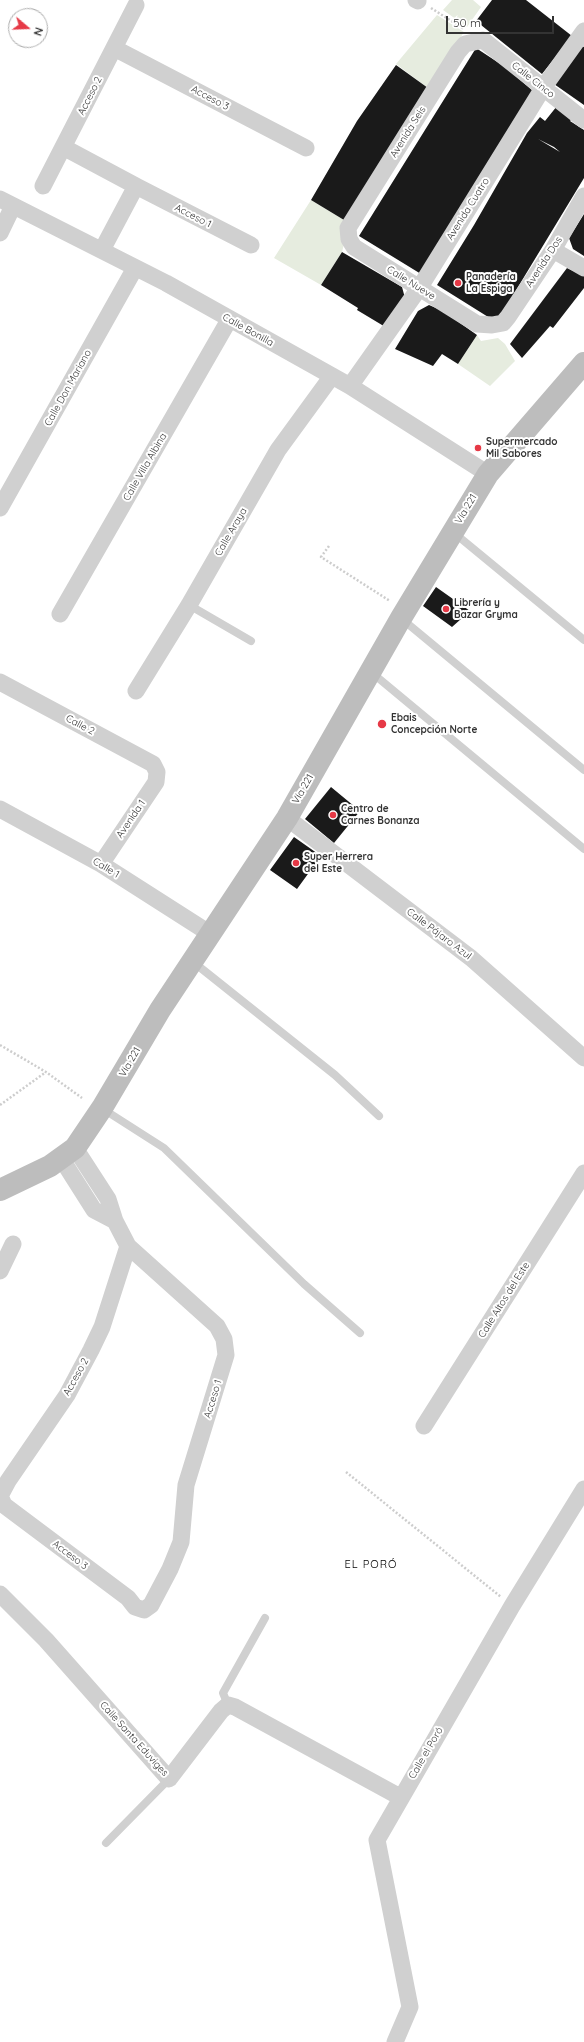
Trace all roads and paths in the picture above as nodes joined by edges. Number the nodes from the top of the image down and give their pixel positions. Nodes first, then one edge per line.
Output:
1 (417, 0) edge
2 (136, 5) dead end
3 (584, 30) edge
4 (483, 40) junction
5 (114, 48) junction
6 (543, 88) junction
7 (584, 120) edge
8 (63, 147) junction
9 (306, 148) dead end
10 (43, 186) dead end
11 (136, 186) junction
12 (584, 196) edge
13 (6, 202) edge
14 (0, 233) edge
15 (349, 239) joint
16 (251, 245) dead end
17 (102, 250) junction
18 (553, 250) junction
19 (135, 268) junction
20 (584, 268) edge
21 (420, 288) junction
22 (229, 320) junction
23 (477, 324) joint
24 (584, 363) edge
25 (332, 376) junction
26 (350, 386) junction
27 (488, 474) junction
28 (0, 508) edge
29 (453, 532) junction
30 (329, 546) dead end
31 (189, 605) junction
32 (60, 614) dead end
33 (404, 614) junction
34 (584, 640) edge
35 (251, 641) dead end
36 (371, 672) junction
37 (0, 682) edge
38 (136, 691) dead end
39 (584, 770) edge
40 (157, 772) joint
41 (0, 809) edge
42 (287, 818) junction
43 (584, 849) edge
44 (101, 864) junction
45 (209, 933) junction
46 (192, 961) junction
47 (0, 1045) edge
48 (584, 1058) edge
49 (46, 1072) junction
50 (82, 1098) dead end
51 (0, 1105) edge
52 (102, 1108) junction
53 (379, 1116) dead end
54 (68, 1153) junction
55 (584, 1173) edge
56 (0, 1190) edge
57 (13, 1244) dead end
58 (128, 1246) junction
59 (0, 1271) edge
60 (360, 1333) dead end
61 (424, 1426) dead end
62 (346, 1472) dead end
63 (584, 1489) edge
64 (0, 1496) edge
65 (0, 1594) edge
66 (512, 1606) junction
67 (144, 1610) joint
68 (265, 1618) dead end
69 (228, 1705) junction
70 (169, 1779) junction
71 (400, 1797) junction
72 (106, 1843) dead end
73 (395, 2042) edge

1 - 4 path
2 - 5 street, Acceso 2
3 - 6 street, Avenida Cuatro
4 - 6 street, Calle Cinco
4 - 15 street, Avenida Seis
5 - 8 street, Acceso 2
5 - 9 street, Acceso 3
6 - 7 street, Calle Cinco
6 - 21 street, Avenida Cuatro
8 - 10 street, Acceso 2
8 - 11 street, Acceso 1
11 - 16 street, Acceso 1
11 - 17 street
12 - 18 street, Avenida Dos
13 - 14 street
13 - 17 street, Calle Bonilla
15 - 21 street, Calle Nueve
17 - 19 street, Calle Bonilla
18 - 20 street
18 - 23 street, Avenida Dos
19 - 22 street, Calle Bonilla
19 - 28 street, Calle Don Mariano
21 - 23 street, Calle Nueve
21 - 26 street, Avenida Cuatro
22 - 25 street, Calle Bonilla
22 - 32 street, Calle Villa Albina
24 - 27 main road, Vía 221
25 - 26 street, Calle Bonilla
25 - 31 street, Calle Araya
26 - 27 street, Calle Bonilla
27 - 29 main road, Vía 221
29 - 33 main road, Vía 221
29 - 34 lane
30 - 33 path
31 - 35 lane
31 - 38 street, Calle Araya
33 - 36 main road, Vía 221
33 - 39 lane
36 - 42 main road, Vía 221
36 - 43 lane
37 - 40 street, Calle 2
40 - 44 street, Avenida 1
41 - 44 street, Calle 1
42 - 45 main road, Vía 221
42 - 48 street, Calle Pájaro Azul
44 - 45 street, Calle 1
45 - 46 main road, Vía 221
46 - 52 main road, Vía 221
46 - 53 lane
47 - 49 path
49 - 50 path
49 - 51 path
52 - 54 main road, Vía 221
52 - 60 lane
54 - 56 main road, Vía 221
54 - 58 street, Acceso 1
55 - 61 street, Calle Altos del Este
57 - 59 street
58 - 64 street, Acceso 2
58 - 67 street, Acceso 1
62 - 66 path
63 - 66 street, Calle el Poró
64 - 67 street, Acceso 3
65 - 70 street, Calle Santa Eduviges
66 - 71 street, Calle el Poró
68 - 69 lane
69 - 70 street, Calle Santa Eduviges
69 - 71 street
70 - 72 lane
71 - 73 street, Calle el Poró

